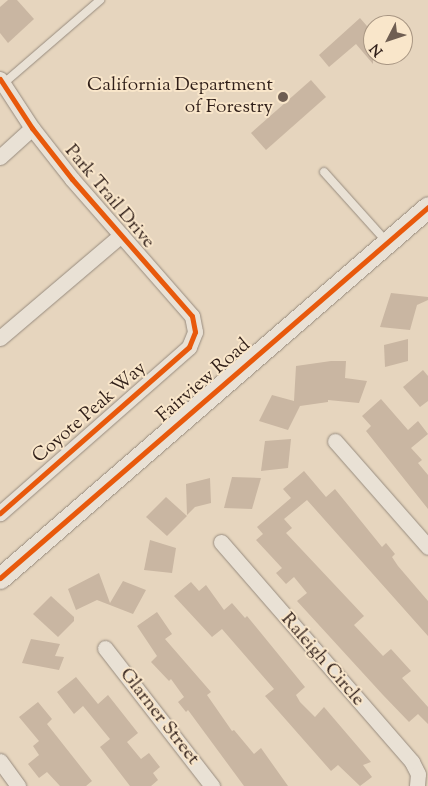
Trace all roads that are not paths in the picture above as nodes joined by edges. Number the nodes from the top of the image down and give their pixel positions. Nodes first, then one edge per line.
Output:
1 (100, 0) edge
2 (2, 81) edge
3 (32, 128) junction
4 (0, 157) edge
5 (324, 172) dead end
6 (428, 207) edge
7 (121, 235) junction
8 (387, 243) junction
9 (196, 332) joint
10 (0, 338) edge
11 (335, 441) dead end
12 (0, 512) edge
13 (221, 542) dead end
14 (428, 547) edge
15 (0, 578) edge
16 (105, 648) dead end
17 (0, 761) edge
18 (418, 783) edge
19 (18, 786) edge
20 (212, 786) edge

1 - 2 lane
2 - 3 street, Park Trail Drive
3 - 4 street
3 - 7 street, Park Trail Drive
5 - 8 lane
6 - 8 main road, Fairview Road
7 - 9 street, Park Trail Drive
7 - 10 street
8 - 15 main road, Fairview Road
9 - 12 street, Coyote Peak Way
11 - 14 street
13 - 18 street, Raleigh Circle
16 - 20 street, Glarner Street
17 - 19 street

